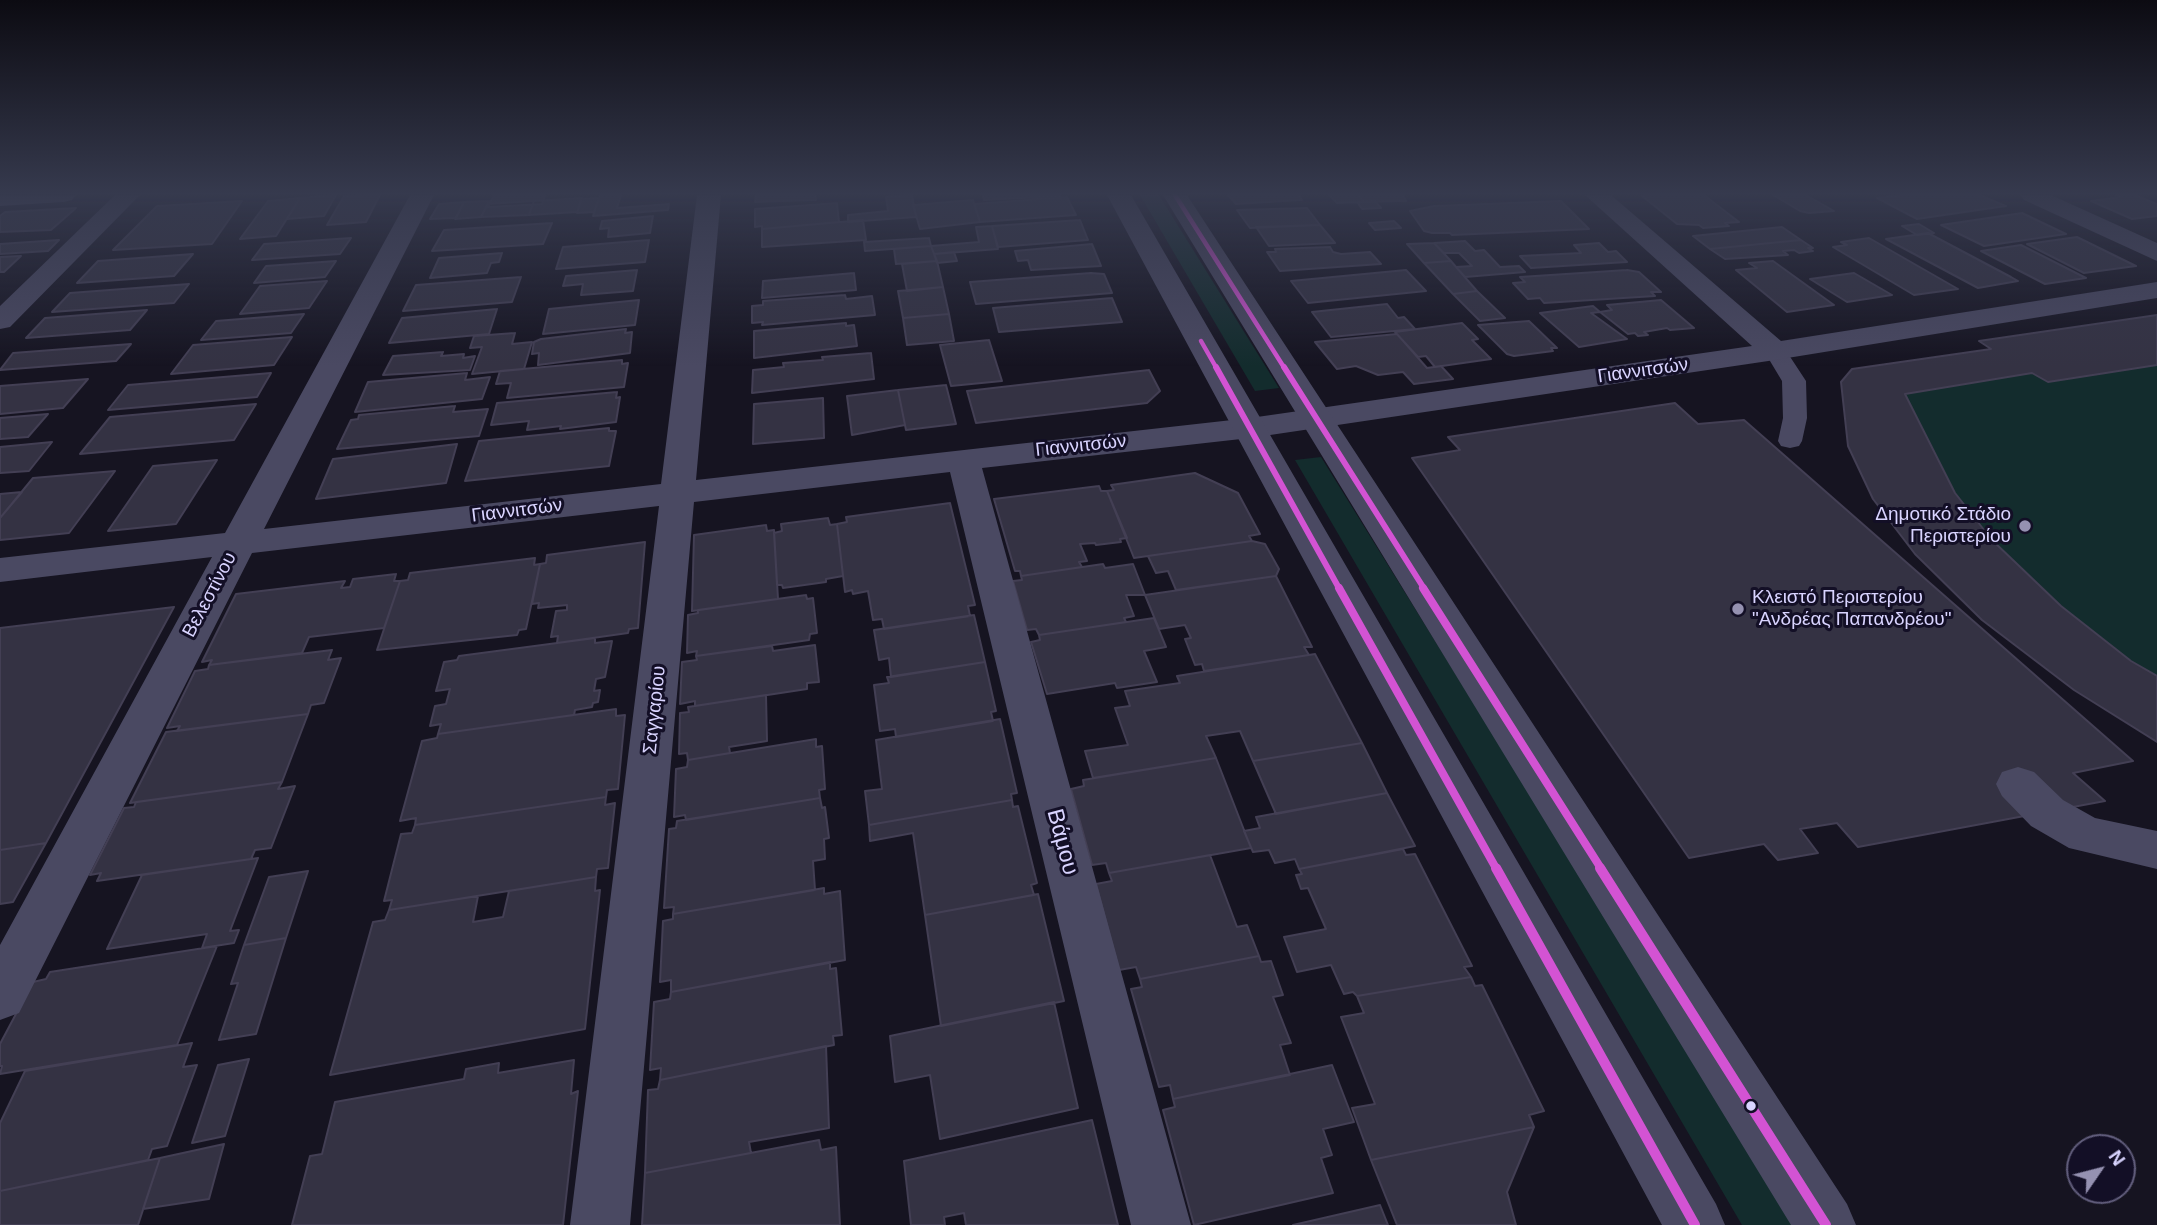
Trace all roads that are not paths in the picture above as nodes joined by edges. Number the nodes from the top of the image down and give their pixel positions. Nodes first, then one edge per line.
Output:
1 (70, 252) edge
2 (392, 252) edge
3 (703, 252) edge
4 (1151, 252) edge
5 (1211, 252) edge
6 (1662, 252) edge
7 (2157, 290) edge
8 (0, 321) edge
9 (1775, 351) junction
10 (1317, 419) junction
11 (1250, 428) junction
12 (1790, 441) dead end
13 (963, 460) junction
14 (678, 492) junction
15 (237, 543) junction
16 (0, 570) edge
17 (2018, 784) dead end
18 (2157, 850) edge
19 (0, 996) edge
20 (600, 1225) edge
21 (1161, 1225) edge
22 (1695, 1225) edge
23 (1826, 1225) edge

1 - 8 street
2 - 15 street, Βελεστίνου
3 - 14 street, Σαγγαρίου
4 - 11 street
5 - 10 street
6 - 9 street
7 - 9 street, Γιαννιτσών
9 - 10 street, Γιαννιτσών
9 - 12 lane
10 - 11 street, Γιαννιτσών
10 - 23 street
11 - 13 street, Γιαννιτσών
11 - 22 street
13 - 14 street, Γιαννιτσών
13 - 21 street, Βάμου
14 - 15 street, Γιαννιτσών
14 - 20 street, Σαγγαρίου
15 - 16 street, Γιαννιτσών
15 - 19 street, Βελεστίνου
17 - 18 street

